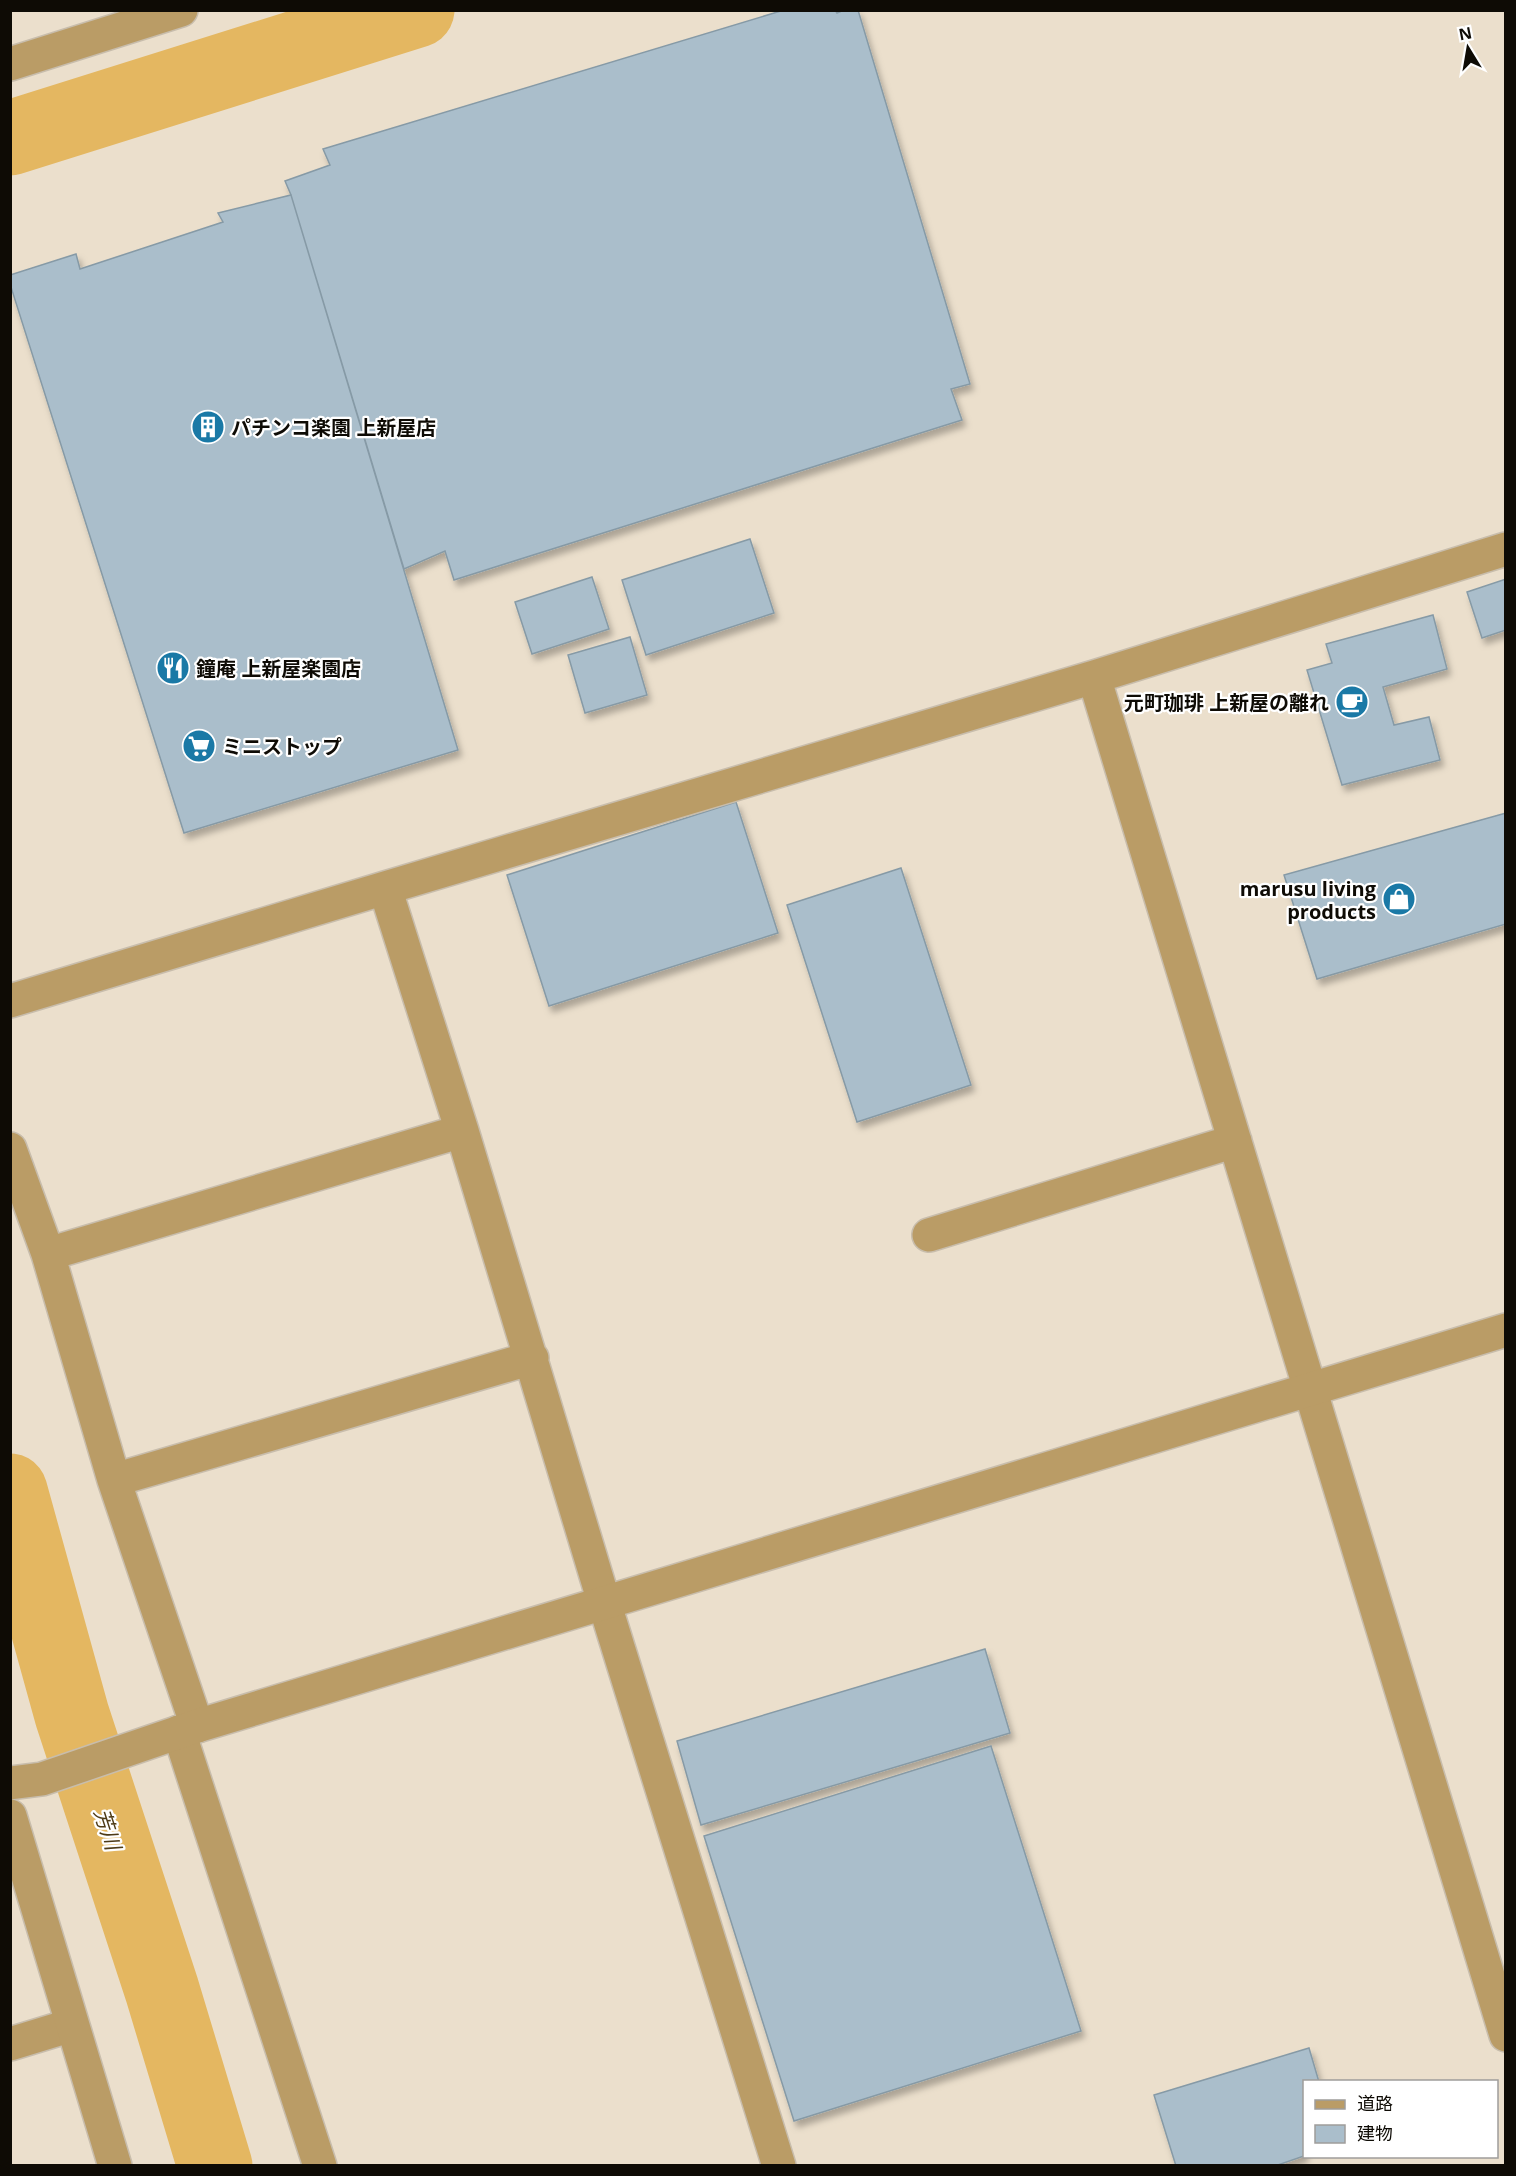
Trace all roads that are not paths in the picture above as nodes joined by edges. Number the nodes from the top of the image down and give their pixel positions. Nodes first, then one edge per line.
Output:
1 (181, 10) edge
2 (10, 64) edge
3 (1506, 549) edge
4 (1095, 677) junction
5 (384, 888) junction
6 (10, 1001) edge
7 (462, 1131) junction
8 (1235, 1141) junction
9 (10, 1149) edge
10 (929, 1235) dead end
11 (48, 1254) junction
12 (1506, 1329) edge
13 (532, 1358) junction
14 (1310, 1390) junction
15 (114, 1480) junction
16 (604, 1602) junction
17 (179, 1732) junction
18 (10, 1783) edge
19 (10, 1816) edge
20 (72, 2025) junction
21 (1506, 2035) edge
22 (10, 2044) edge
23 (115, 2166) edge
24 (320, 2166) edge
25 (779, 2166) edge

1 - 2 street
3 - 4 street
4 - 5 street
4 - 8 street
5 - 6 street
5 - 7 street
7 - 11 street
7 - 13 street
8 - 10 street
8 - 14 street
9 - 11 street
11 - 15 street
12 - 14 street
13 - 15 street
13 - 16 street
14 - 16 street
14 - 21 street
15 - 17 street
16 - 17 street
16 - 25 street
17 - 18 street
17 - 24 street
19 - 20 street
20 - 22 street
20 - 23 street

